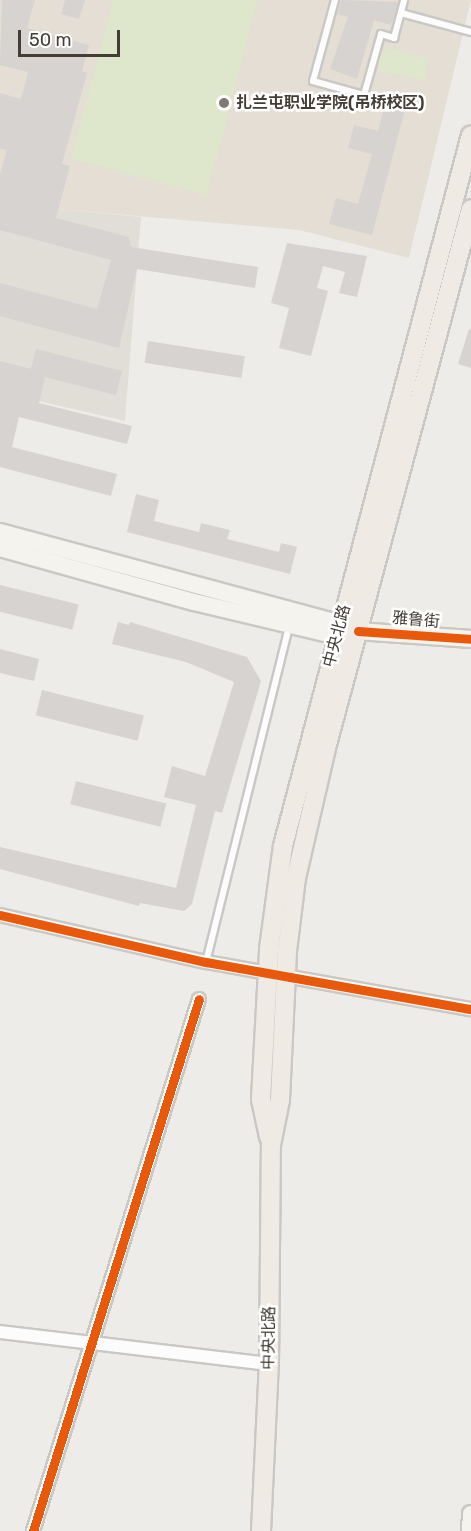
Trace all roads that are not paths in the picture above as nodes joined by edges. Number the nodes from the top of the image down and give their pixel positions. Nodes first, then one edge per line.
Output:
1 (335, 0) edge
2 (404, 0) edge
3 (401, 13) junction
4 (471, 32) edge
5 (471, 135) edge
6 (471, 209) edge
7 (467, 238) edge
8 (0, 532) edge
9 (0, 548) edge
10 (289, 626) junction
11 (339, 629) junction
12 (358, 630) junction
13 (471, 639) edge
14 (0, 915) edge
15 (206, 962) junction
16 (267, 974) junction
17 (286, 978) junction
18 (199, 999) dead end
19 (471, 1009) edge
20 (271, 1145) junction
21 (0, 1332) edge
22 (91, 1341) junction
23 (269, 1364) junction
24 (471, 1514) edge
25 (33, 1531) edge
26 (261, 1531) edge
27 (470, 1531) edge

1 - 3 lane
2 - 3 lane
3 - 4 lane
5 - 11 main road, 中央北路
6 - 7 main road, 中央北路
7 - 12 main road, 中央北路
8 - 11 main road, 雅鲁街
9 - 10 main road, 雅鲁街
10 - 11 main road, 雅鲁街
10 - 15 lane
11 - 12 main road, 雅鲁街
11 - 16 main road, 中央北路
12 - 13 main road, 雅鲁街
12 - 17 main road, 中央北路
14 - 15 street
15 - 16 street
16 - 17 street
16 - 20 main road, 中央北路
17 - 19 street
17 - 20 main road, 中央北路
18 - 22 street
20 - 23 main road, 中央北路
21 - 22 street
22 - 23 street
22 - 25 street
23 - 26 main road, 中央北路
24 - 27 main road

